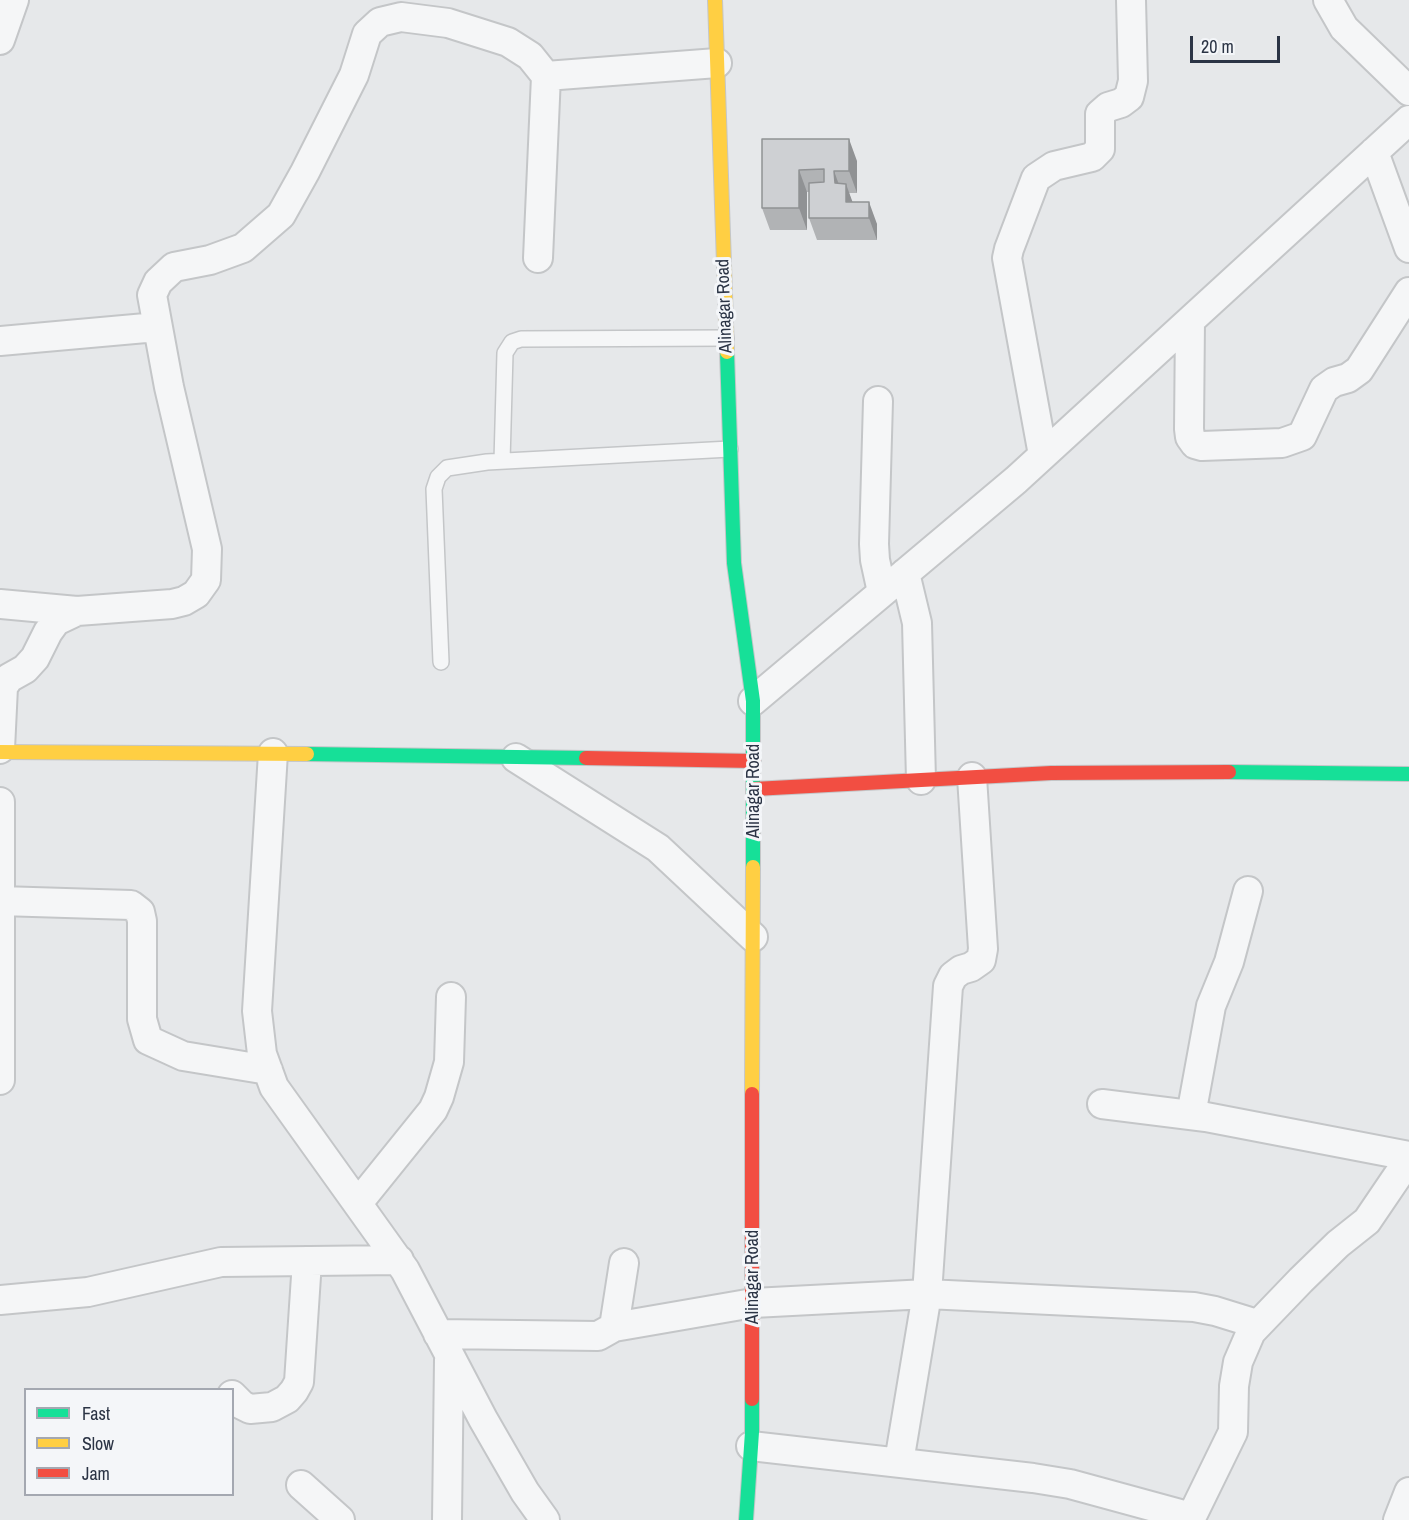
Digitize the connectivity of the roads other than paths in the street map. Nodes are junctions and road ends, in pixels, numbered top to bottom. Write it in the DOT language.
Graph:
graph roads {
  1 [pos="14,0"];
  2 [pos="715,0"];
  3 [pos="1131,0"];
  4 [pos="1328,0"];
  5 [pos="446,11"];
  6 [pos="0,40"];
  7 [pos="717,63"];
  8 [pos="546,76"];
  9 [pos="1409,91"];
  10 [pos="1409,120"];
  11 [pos="1374,152"];
  12 [pos="1409,248"];
  13 [pos="538,258"];
  14 [pos="1409,292"];
  15 [pos="1190,321"];
  16 [pos="158,327"];
  17 [pos="726,338"];
  18 [pos="0,341"];
  19 [pos="878,401"];
  20 [pos="730,449"];
  21 [pos="1043,455"];
  22 [pos="502,461"];
  23 [pos="905,573"];
  24 [pos="882,592"];
  25 [pos="0,604"];
  26 [pos="77,611"];
  27 [pos="441,662"];
  28 [pos="753,701"];
  29 [pos="0,750"];
  30 [pos="273,753"];
  31 [pos="516,758"];
  32 [pos="754,761"];
  33 [pos="1409,774"];
  34 [pos="972,777"];
  35 [pos="921,780"];
  36 [pos="754,789"];
  37 [pos="0,802"];
  38 [pos="1248,891"];
  39 [pos="0,901"];
  40 [pos="753,937"];
  41 [pos="452,997"];
  42 [pos="268,1070"];
  43 [pos="0,1080"];
  44 [pos="1102,1104"];
  45 [pos="1191,1115"];
  46 [pos="1409,1157"];
  47 [pos="358,1203"];
  48 [pos="399,1260"];
  49 [pos="306,1261"];
  50 [pos="624,1263"];
  51 [pos="927,1294"];
  52 [pos="0,1300"];
  53 [pos="753,1303"];
  54 [pos="1257,1324"];
  55 [pos="614,1327"];
  56 [pos="444,1344"];
  57 [pos="234,1397"];
  58 [pos="751,1446"];
  59 [pos="899,1462"];
  60 [pos="301,1485"];
  61 [pos="1409,1492"];
  62 [pos="1190,1518"];
  63 [pos="340,1520"];
  64 [pos="447,1520"];
  65 [pos="545,1520"];
  66 [pos="746,1520"];
  67 [pos="1398,1520"];
  1 -- 6 [label="street"];
  2 -- 7 [label="main road, Alinagar Road"];
  3 -- 21 [label="street"];
  4 -- 9 [label="street"];
  5 -- 8 [label="street"];
  5 -- 16 [label="street"];
  7 -- 8 [label="street"];
  7 -- 17 [label="main road, Alinagar Road"];
  8 -- 13 [label="street"];
  10 -- 11 [label="street"];
  11 -- 12 [label="street"];
  11 -- 15 [label="street"];
  14 -- 15 [label="street"];
  15 -- 21 [label="street"];
  16 -- 18 [label="street"];
  16 -- 26 [label="street"];
  17 -- 20 [label="main road, Alinagar Road"];
  17 -- 22 [label="lane"];
  19 -- 24 [label="street"];
  20 -- 22 [label="lane"];
  20 -- 28 [label="main road, Alinagar Road"];
  21 -- 23 [label="street"];
  22 -- 27 [label="lane"];
  23 -- 24 [label="street"];
  23 -- 35 [label="street"];
  24 -- 28 [label="street"];
  25 -- 26 [label="street"];
  26 -- 29 [label="street"];
  28 -- 32 [label="main road, Alinagar Road"];
  29 -- 30 [label="main road"];
  30 -- 31 [label="main road"];
  30 -- 42 [label="street"];
  31 -- 32 [label="main road"];
  31 -- 40 [label="street"];
  32 -- 36 [label="main road, Alinagar Road"];
  33 -- 34 [label="main road"];
  34 -- 35 [label="main road"];
  34 -- 51 [label="street"];
  35 -- 36 [label="main road"];
  36 -- 40 [label="main road, Alinagar Road"];
  37 -- 39 [label="street"];
  38 -- 45 [label="street"];
  39 -- 42 [label="street"];
  39 -- 43 [label="street"];
  40 -- 53 [label="main road, Alinagar Road"];
  41 -- 47 [label="street"];
  42 -- 47 [label="street"];
  44 -- 45 [label="street"];
  45 -- 46 [label="street"];
  46 -- 54 [label="street"];
  47 -- 48 [label="street"];
  48 -- 49 [label="street"];
  48 -- 56 [label="street"];
  49 -- 52 [label="street"];
  49 -- 57 [label="street"];
  50 -- 55 [label="street"];
  51 -- 53 [label="street"];
  51 -- 54 [label="street"];
  51 -- 59 [label="street"];
  53 -- 55 [label="street"];
  53 -- 58 [label="main road, Alinagar Road"];
  54 -- 62 [label="street"];
  55 -- 56 [label="street"];
  56 -- 64 [label="street"];
  56 -- 65 [label="street"];
  58 -- 59 [label="street"];
  58 -- 66 [label="main road, Alinagar Road"];
  59 -- 62 [label="street"];
  60 -- 63 [label="street"];
  61 -- 67 [label="street"];
}
